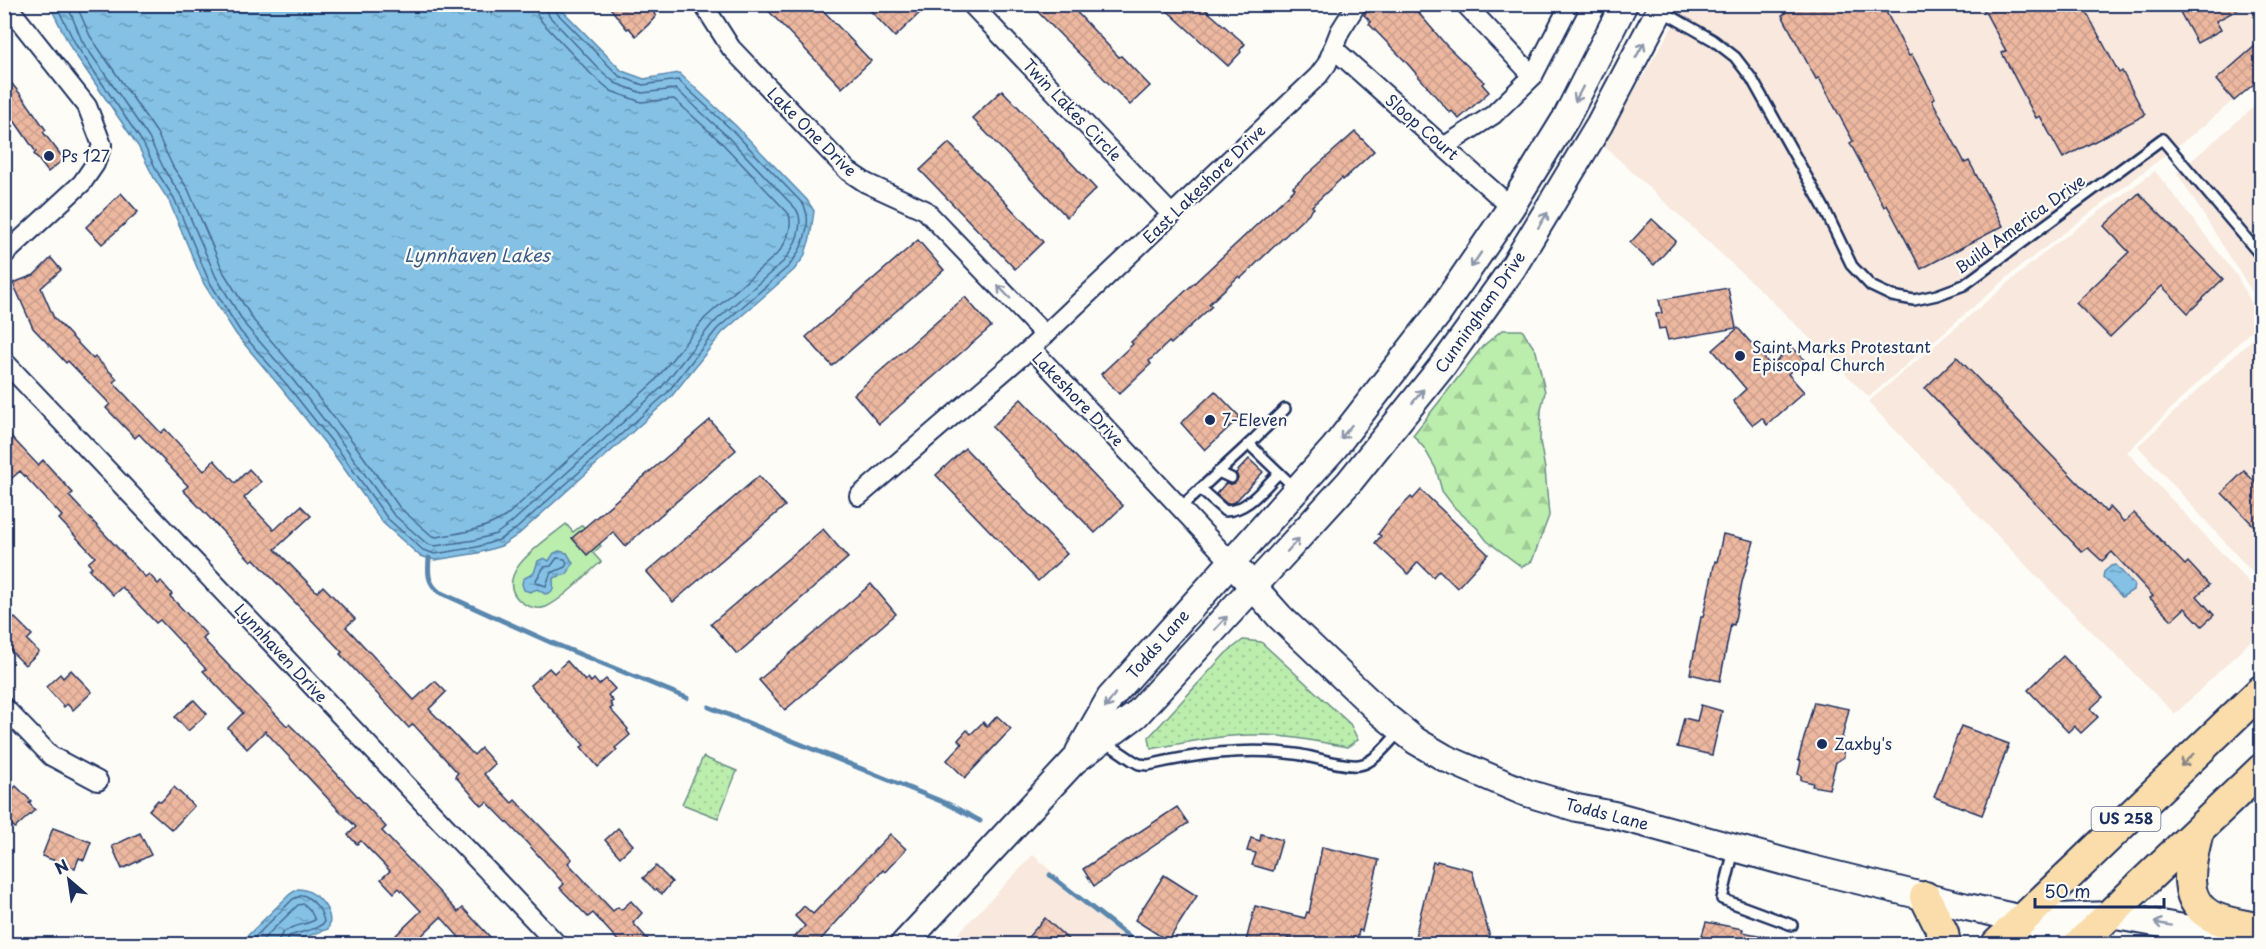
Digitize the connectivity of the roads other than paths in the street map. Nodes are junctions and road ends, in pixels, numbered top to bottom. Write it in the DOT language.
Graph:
graph roads {
  1 [pos="6,4"];
  2 [pos="703,4"];
  3 [pos="971,4"];
  4 [pos="1357,4"];
  5 [pos="1465,4"];
  6 [pos="1570,4"];
  7 [pos="1624,4"];
  8 [pos="1659,6"];
  9 [pos="1333,48"];
  10 [pos="1533,76"];
  11 [pos="1445,146"];
  12 [pos="1511,207"];
  13 [pos="1172,215"];
  14 [pos="4,255"];
  15 [pos="2262,257"];
  16 [pos="1045,335"];
  17 [pos="1031,348"];
  18 [pos="4,361"];
  19 [pos="1285,409"];
  20 [pos="1249,444"];
  21 [pos="1218,472"];
  22 [pos="1279,473"];
  23 [pos="1232,478"];
  24 [pos="1251,486"];
  25 [pos="1200,489"];
  26 [pos="1261,490"];
  27 [pos="1297,490"];
  28 [pos="859,496"];
  29 [pos="1181,507"];
  30 [pos="1231,562"];
  31 [pos="1253,588"];
  32 [pos="2262,690"];
  33 [pos="4,707"];
  34 [pos="1402,730"];
  35 [pos="1102,740"];
  36 [pos="1074,761"];
  37 [pos="2259,776"];
  38 [pos="98,781"];
  39 [pos="2198,831"];
  40 [pos="1734,848"];
  41 [pos="1924,897"];
  42 [pos="2110,915"];
  43 [pos="2023,919"];
  44 [pos="1792,925"];
  45 [pos="2262,929"];
  46 [pos="914,939"];
  47 [pos="2262,942"];
  48 [pos="2082,944"];
  49 [pos="556,945"];
  50 [pos="1945,945"];
  51 [pos="1997,945"];
  1 -- 14 [label="street"];
  16 -- 2 [label="street, Lake One Drive, one-way"];
  3 -- 13 [label="street, Twin Lakes Circle"];
  4 -- 9 [label="street, East Lakeshore Drive"];
  5 -- 10 [label="street"];
  6 -- 10 [label="street"];
  7 -- 12 [label="main road, Cunningham Drive, one-way"];
  8 -- 15 [label="lane, Build America Drive"];
  31 -- 8 [label="main road, Cunningham Drive, one-way"];
  9 -- 11 [label="street, Sloop Court"];
  9 -- 13 [label="street, East Lakeshore Drive"];
  10 -- 11 [label="street"];
  11 -- 12 [label="street, Sloop Court"];
  12 -- 27 [label="main road, Cunningham Drive, one-way"];
  13 -- 16 [label="street, East Lakeshore Drive"];
  16 -- 17 [label="street, East Lakeshore Drive"];
  17 -- 28 [label="street, Lakeshore Drive"];
  17 -- 29 [label="street, Lakeshore Drive"];
  18 -- 49 [label="street, Lynnhaven Drive"];
  19 -- 20 [label="lane"];
  20 -- 21 [label="lane"];
  20 -- 22 [label="lane"];
  21 -- 23 [label="lane"];
  21 -- 25 [label="lane"];
  22 -- 26 [label="lane"];
  22 -- 27 [label="lane"];
  24 -- 26 [label="lane"];
  25 -- 26 [label="lane"];
  25 -- 29 [label="lane"];
  27 -- 30 [label="main road, Cunningham Drive"];
  29 -- 30 [label="street, Lakeshore Drive"];
  30 -- 31 [label="main road, Todds Lane"];
  30 -- 36 [label="main road, Todds Lane, one-way"];
  31 -- 34 [label="main road, Todds Lane"];
  35 -- 31 [label="main road, Todds Lane, one-way"];
  32 -- 43 [label="highway, US 258, one-way"];
  33 -- 38 [label="street"];
  34 -- 35 [label="lane"];
  34 -- 40 [label="main road, Todds Lane"];
  35 -- 36 [label="main road, Todds Lane"];
  36 -- 46 [label="main road, Todds Lane"];
  37 -- 39 [label="highway"];
  39 -- 42 [label="highway"];
  39 -- 45 [label="highway"];
  40 -- 41 [label="main road, Todds Lane"];
  40 -- 44 [label="lane"];
  41 -- 43 [label="main road, Todds Lane"];
  41 -- 50 [label="highway"];
  42 -- 43 [label="main road"];
  47 -- 42 [label="main road, one-way"];
  42 -- 48 [label="highway"];
  43 -- 48 [label="main road"];
  43 -- 51 [label="highway, US 258"];
}
